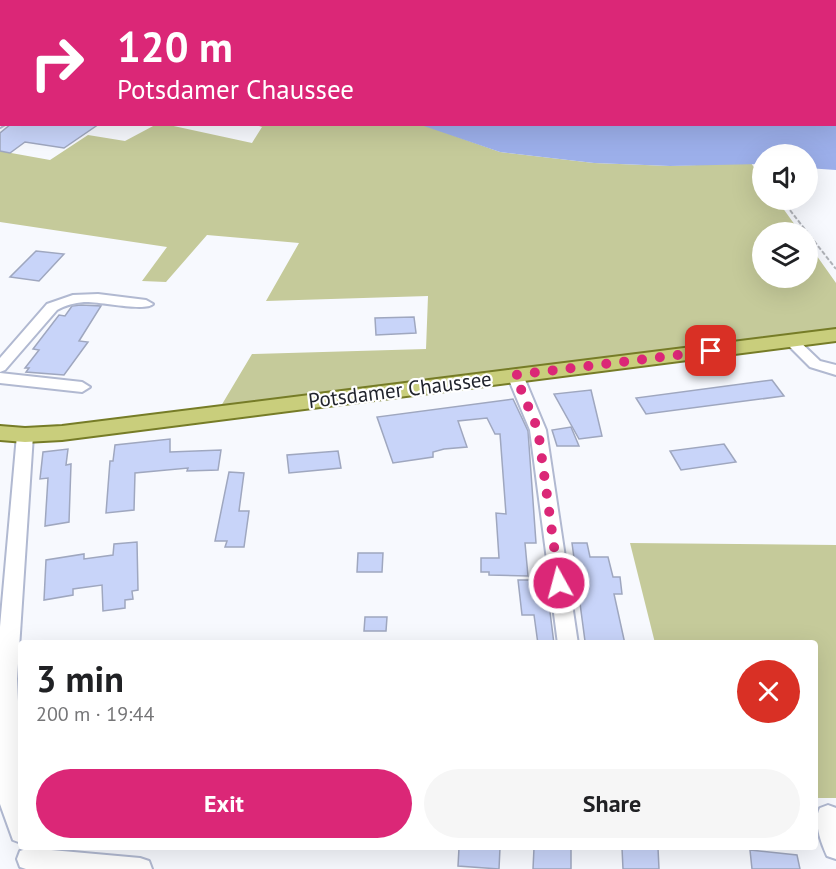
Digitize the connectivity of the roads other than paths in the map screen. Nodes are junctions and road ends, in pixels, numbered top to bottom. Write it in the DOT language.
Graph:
graph roads {
  1 [pos="146,304"];
  2 [pos="836,335"];
  3 [pos="791,341"];
  4 [pos="0,367"];
  5 [pos="836,370"];
  6 [pos="515,375"];
  7 [pos="0,378"];
  8 [pos="82,387"];
  9 [pos="0,433"];
  10 [pos="26,435"];
  11 [pos="567,640"];
  12 [pos="3,679"];
  13 [pos="828,815"];
  14 [pos="18,824"];
  15 [pos="836,848"];
  16 [pos="28,858"];
  17 [pos="140,869"];
  1 -- 4 [label="street"];
  2 -- 3 [label="main road, Potsdamer Chaussee"];
  3 -- 5 [label="street"];
  3 -- 6 [label="main road, Potsdamer Chaussee"];
  6 -- 10 [label="main road, Potsdamer Chaussee"];
  6 -- 11 [label="street"];
  7 -- 8 [label="street"];
  9 -- 10 [label="main road, Potsdamer Chaussee"];
  10 -- 12 [label="street"];
  12 -- 14 [label="street"];
  13 -- 15 [label="street"];
  16 -- 17 [label="street"];
}
